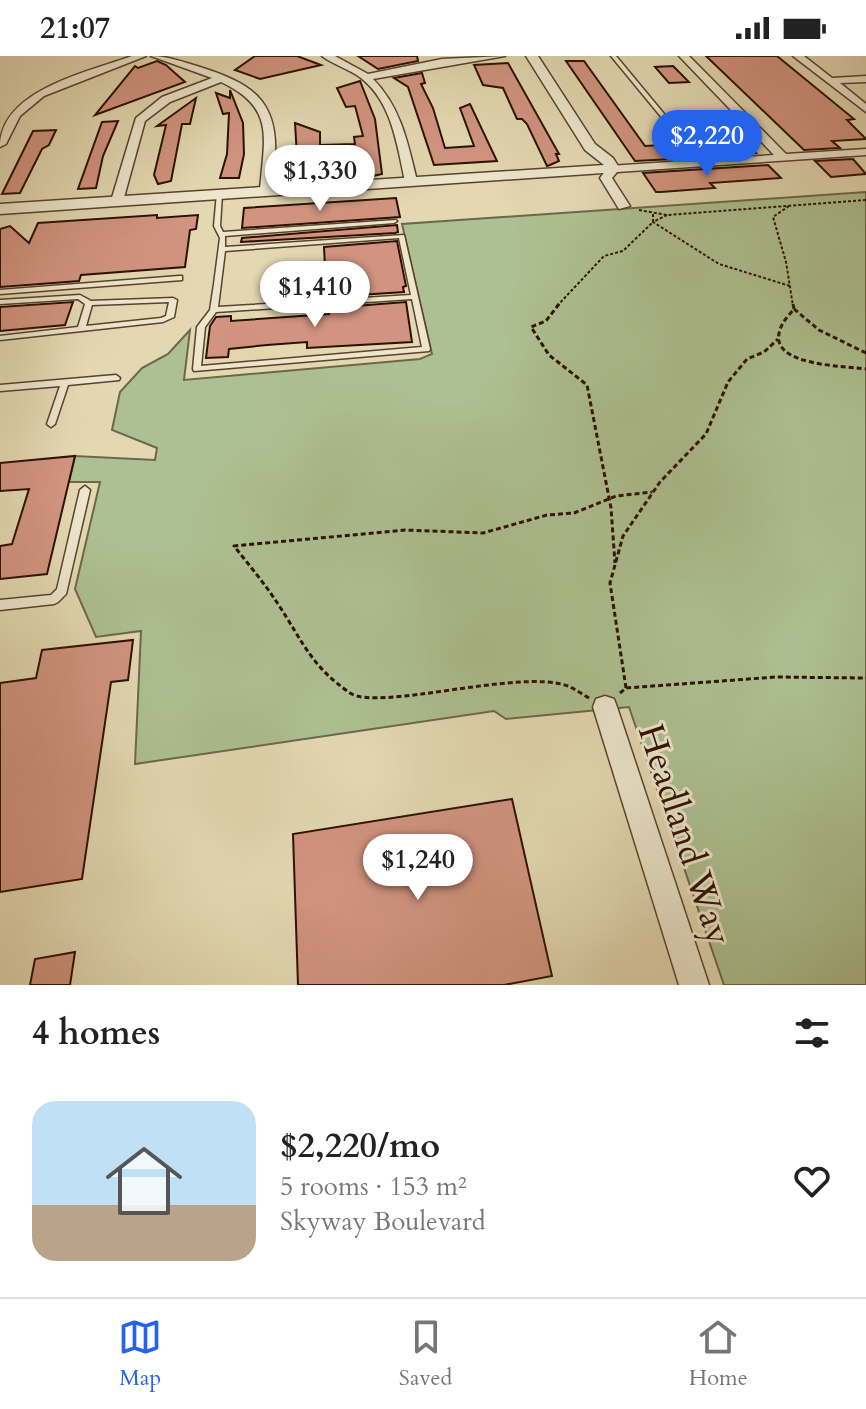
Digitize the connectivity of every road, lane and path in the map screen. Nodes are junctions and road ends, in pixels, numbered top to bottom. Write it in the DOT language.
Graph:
graph roads {
  1 [pos="141,56"];
  2 [pos="156,56"];
  3 [pos="327,56"];
  4 [pos="500,56"];
  5 [pos="532,56"];
  6 [pos="613,56"];
  7 [pos="684,56"];
  8 [pos="798,56"];
  9 [pos="369,77"];
  10 [pos="219,79"];
  11 [pos="866,79"];
  12 [pos="830,81"];
  13 [pos="866,109"];
  14 [pos="0,144"];
  15 [pos="590,147"];
  16 [pos="866,152"];
  17 [pos="784,158"];
  18 [pos="702,163"];
  19 [pos="613,169"];
  20 [pos="595,170"];
  21 [pos="411,181"];
  22 [pos="266,190"];
  23 [pos="219,194"];
  24 [pos="866,200"];
  25 [pos="117,201"];
  26 [pos="624,206"];
  27 [pos="789,206"];
  28 [pos="0,209"];
  29 [pos="653,213"];
  30 [pos="667,215"];
  31 [pos="394,221"];
  32 [pos="653,222"];
  33 [pos="221,234"];
  34 [pos="222,249"];
  35 [pos="179,278"];
  36 [pos="790,286"];
  37 [pos="0,292"];
  38 [pos="415,297"];
  39 [pos="0,302"];
  40 [pos="89,303"];
  41 [pos="794,309"];
  42 [pos="214,310"];
  43 [pos="82,327"];
  44 [pos="0,338"];
  45 [pos="778,339"];
  46 [pos="866,353"];
  47 [pos="866,369"];
  48 [pos="116,378"];
  49 [pos="65,382"];
  50 [pos="0,388"];
  51 [pos="51,424"];
  52 [pos="85,490"];
  53 [pos="652,492"];
  54 [pos="609,499"];
  55 [pos="615,563"];
  56 [pos="0,605"];
  57 [pos="866,678"];
  58 [pos="626,688"];
  59 [pos="605,707"];
  60 [pos="694,985"];
  1 -- 14 [label="street"];
  2 -- 10 [label="street"];
  3 -- 9 [label="street"];
  4 -- 9 [label="street"];
  5 -- 15 [label="street"];
  6 -- 18 [label="lane"];
  7 -- 17 [label="street"];
  8 -- 12 [label="street"];
  9 -- 21 [label="street"];
  10 -- 22 [label="street"];
  10 -- 25 [label="street"];
  11 -- 12 [label="street"];
  12 -- 13 [label="street"];
  15 -- 19 [label="street"];
  15 -- 20 [label="street"];
  16 -- 17 [label="street"];
  17 -- 18 [label="street"];
  18 -- 19 [label="street"];
  19 -- 20 [label="street"];
  19 -- 26 [label="street"];
  20 -- 21 [label="street"];
  21 -- 22 [label="street"];
  22 -- 23 [label="street"];
  23 -- 25 [label="street"];
  23 -- 33 [label="lane"];
  24 -- 27 [label="path"];
  25 -- 28 [label="street"];
  26 -- 29 [label="path"];
  27 -- 30 [label="path"];
  27 -- 36 [label="path"];
  29 -- 30 [label="path"];
  29 -- 32 [label="path"];
  30 -- 32 [label="path"];
  31 -- 33 [label="lane"];
  32 -- 36 [label="path"];
  32 -- 54 [label="path"];
  33 -- 34 [label="lane"];
  34 -- 38 [label="lane"];
  34 -- 42 [label="lane"];
  35 -- 37 [label="lane"];
  36 -- 41 [label="path"];
  38 -- 42 [label="lane"];
  38 -- 42 [label="lane"];
  39 -- 40 [label="lane"];
  40 -- 43 [label="lane"];
  40 -- 43 [label="lane"];
  41 -- 45 [label="path"];
  41 -- 46 [label="path"];
  43 -- 44 [label="lane"];
  45 -- 47 [label="path"];
  45 -- 53 [label="path"];
  48 -- 49 [label="lane"];
  49 -- 50 [label="lane"];
  49 -- 51 [label="lane"];
  52 -- 56 [label="lane"];
  53 -- 54 [label="path"];
  53 -- 55 [label="path"];
  54 -- 55 [label="path"];
  54 -- 59 [label="path"];
  55 -- 58 [label="path"];
  57 -- 58 [label="path"];
  58 -- 59 [label="path"];
  59 -- 60 [label="street, Headland Way"];
}
